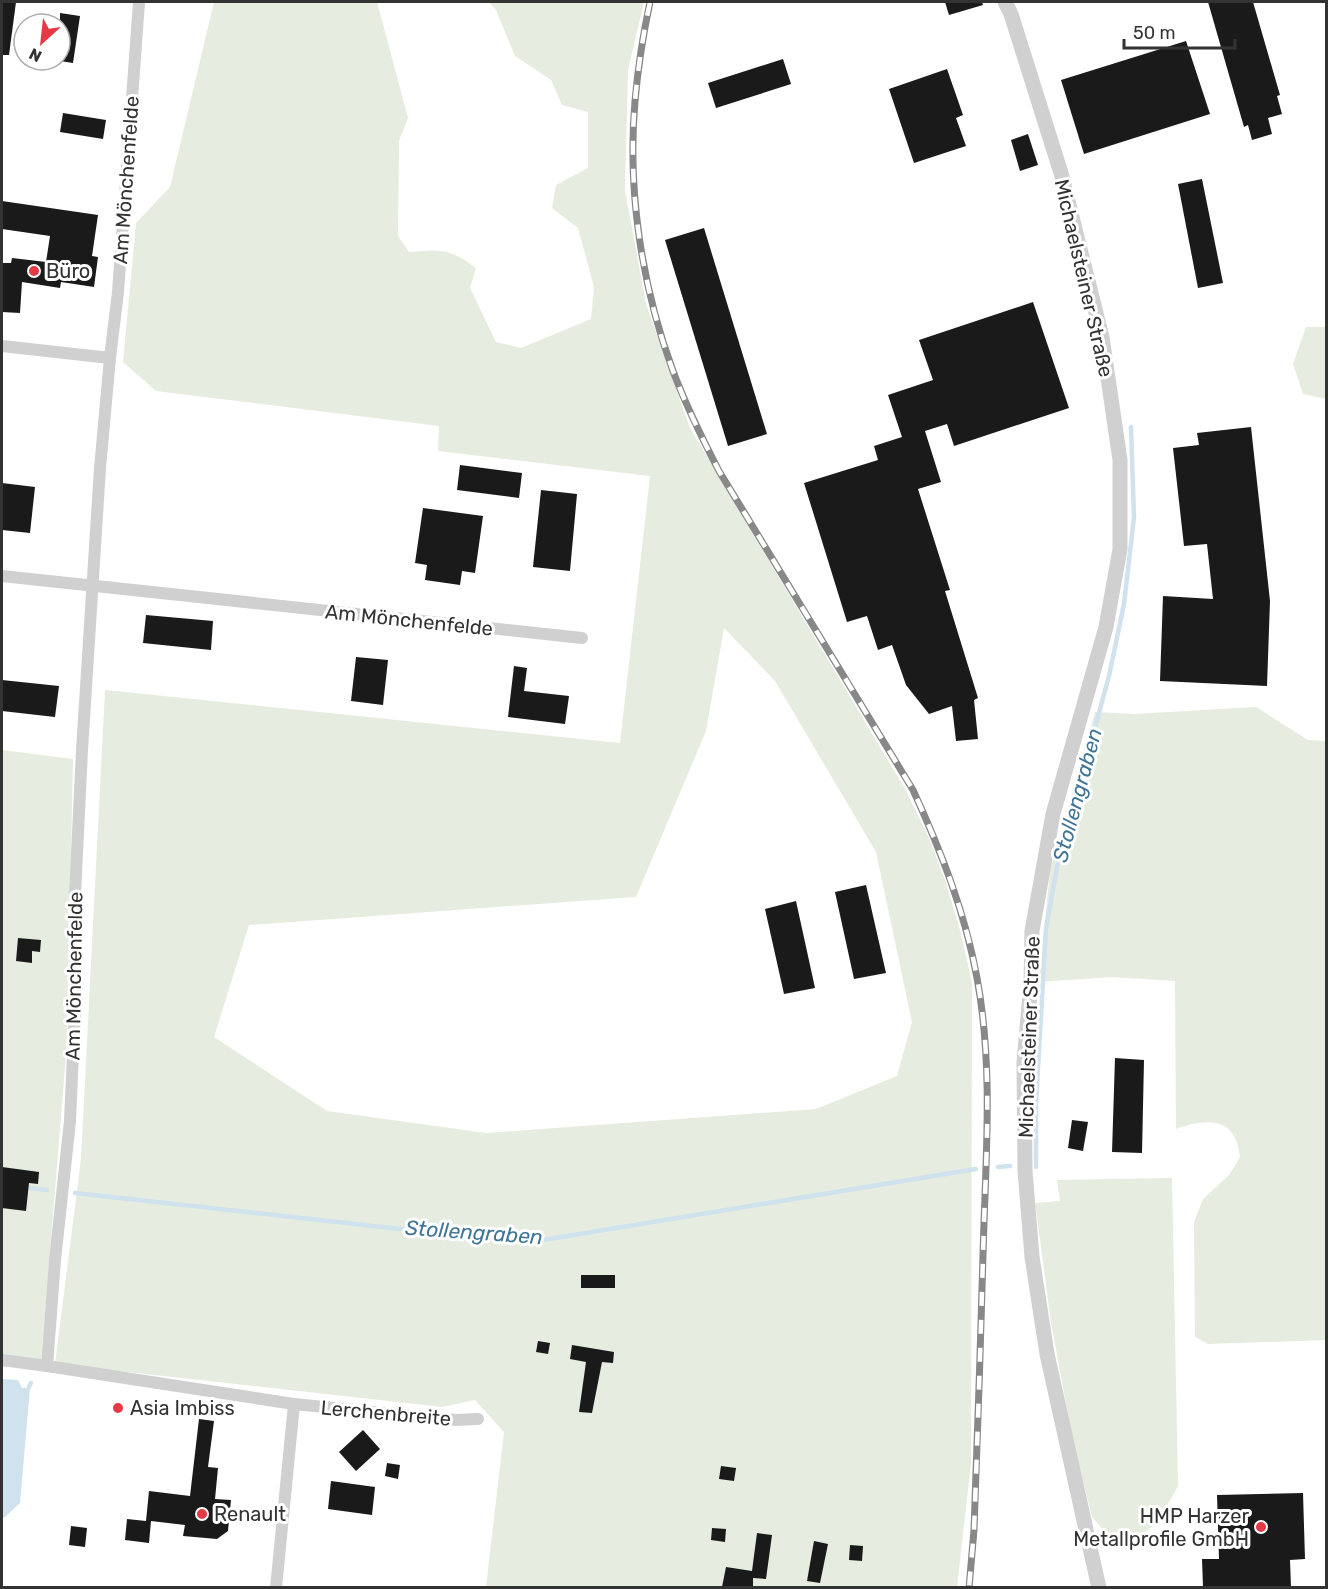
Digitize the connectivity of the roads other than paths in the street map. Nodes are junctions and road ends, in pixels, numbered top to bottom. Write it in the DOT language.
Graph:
graph roads {
  1 [pos="139,2"];
  2 [pos="1005,2"];
  3 [pos="2,346"];
  4 [pos="110,358"];
  5 [pos="2,576"];
  6 [pos="92,585"];
  7 [pos="582,638"];
  8 [pos="2,1360"];
  9 [pos="47,1366"];
  10 [pos="294,1404"];
  11 [pos="478,1419"];
  12 [pos="276,1587"];
  13 [pos="1098,1587"];
  1 -- 4 [label="street, Am Mönchenfelde"];
  2 -- 13 [label="street, Michaelsteiner Straße"];
  3 -- 4 [label="street"];
  4 -- 6 [label="street, Am Mönchenfelde"];
  5 -- 6 [label="street, Am Mönchenfelde"];
  6 -- 7 [label="street, Am Mönchenfelde"];
  6 -- 9 [label="street, Am Mönchenfelde"];
  8 -- 9 [label="street, Lerchenbreite"];
  9 -- 10 [label="street, Lerchenbreite"];
  10 -- 11 [label="street, Lerchenbreite"];
  10 -- 12 [label="street, Lerchenbreite"];
}
